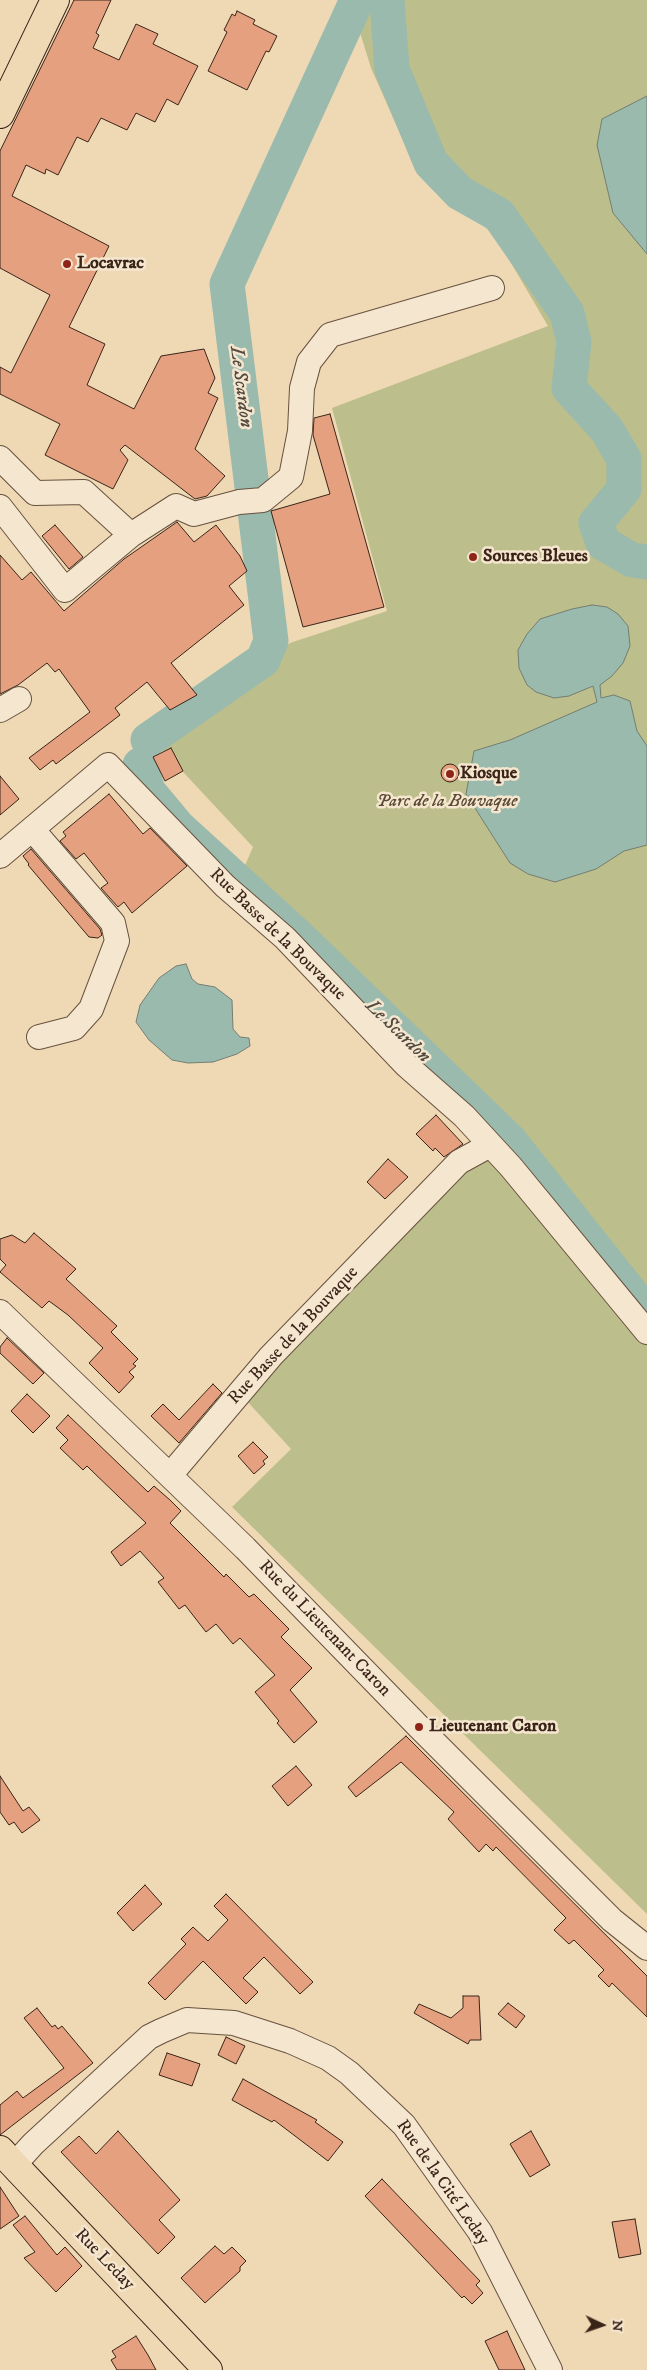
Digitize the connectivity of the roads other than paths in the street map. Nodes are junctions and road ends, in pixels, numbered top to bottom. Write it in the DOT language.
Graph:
graph roads {
  1 [pos="34,0"];
  2 [pos="55,0"];
  3 [pos="0,72"];
  4 [pos="0,114"];
  5 [pos="492,288"];
  6 [pos="0,458"];
  7 [pos="0,507"];
  8 [pos="131,535"];
  9 [pos="32,829"];
  10 [pos="0,856"];
  11 [pos="39,1037"];
  12 [pos="490,1145"];
  13 [pos="0,1312"];
  14 [pos="647,1332"];
  15 [pos="171,1474"];
  16 [pos="647,1948"];
  17 [pos="7,2157"];
  18 [pos="208,2370"];
  19 [pos="550,2370"];
  1 -- 3 [label="main road"];
  2 -- 4 [label="main road"];
  5 -- 8 [label="street"];
  6 -- 8 [label="street"];
  7 -- 8 [label="street"];
  9 -- 10 [label="street"];
  9 -- 11 [label="street"];
  9 -- 12 [label="street, Rue Basse de la Bouvaque"];
  12 -- 14 [label="street, Rue Basse de la Bouvaque"];
  12 -- 15 [label="street, Rue Basse de la Bouvaque"];
  13 -- 15 [label="street, Rue du Lieutenant Caron"];
  15 -- 16 [label="street, Rue du Lieutenant Caron"];
  17 -- 18 [label="main road, Rue Leday"];
  17 -- 19 [label="street, Rue de la Cité Leday"];
}
